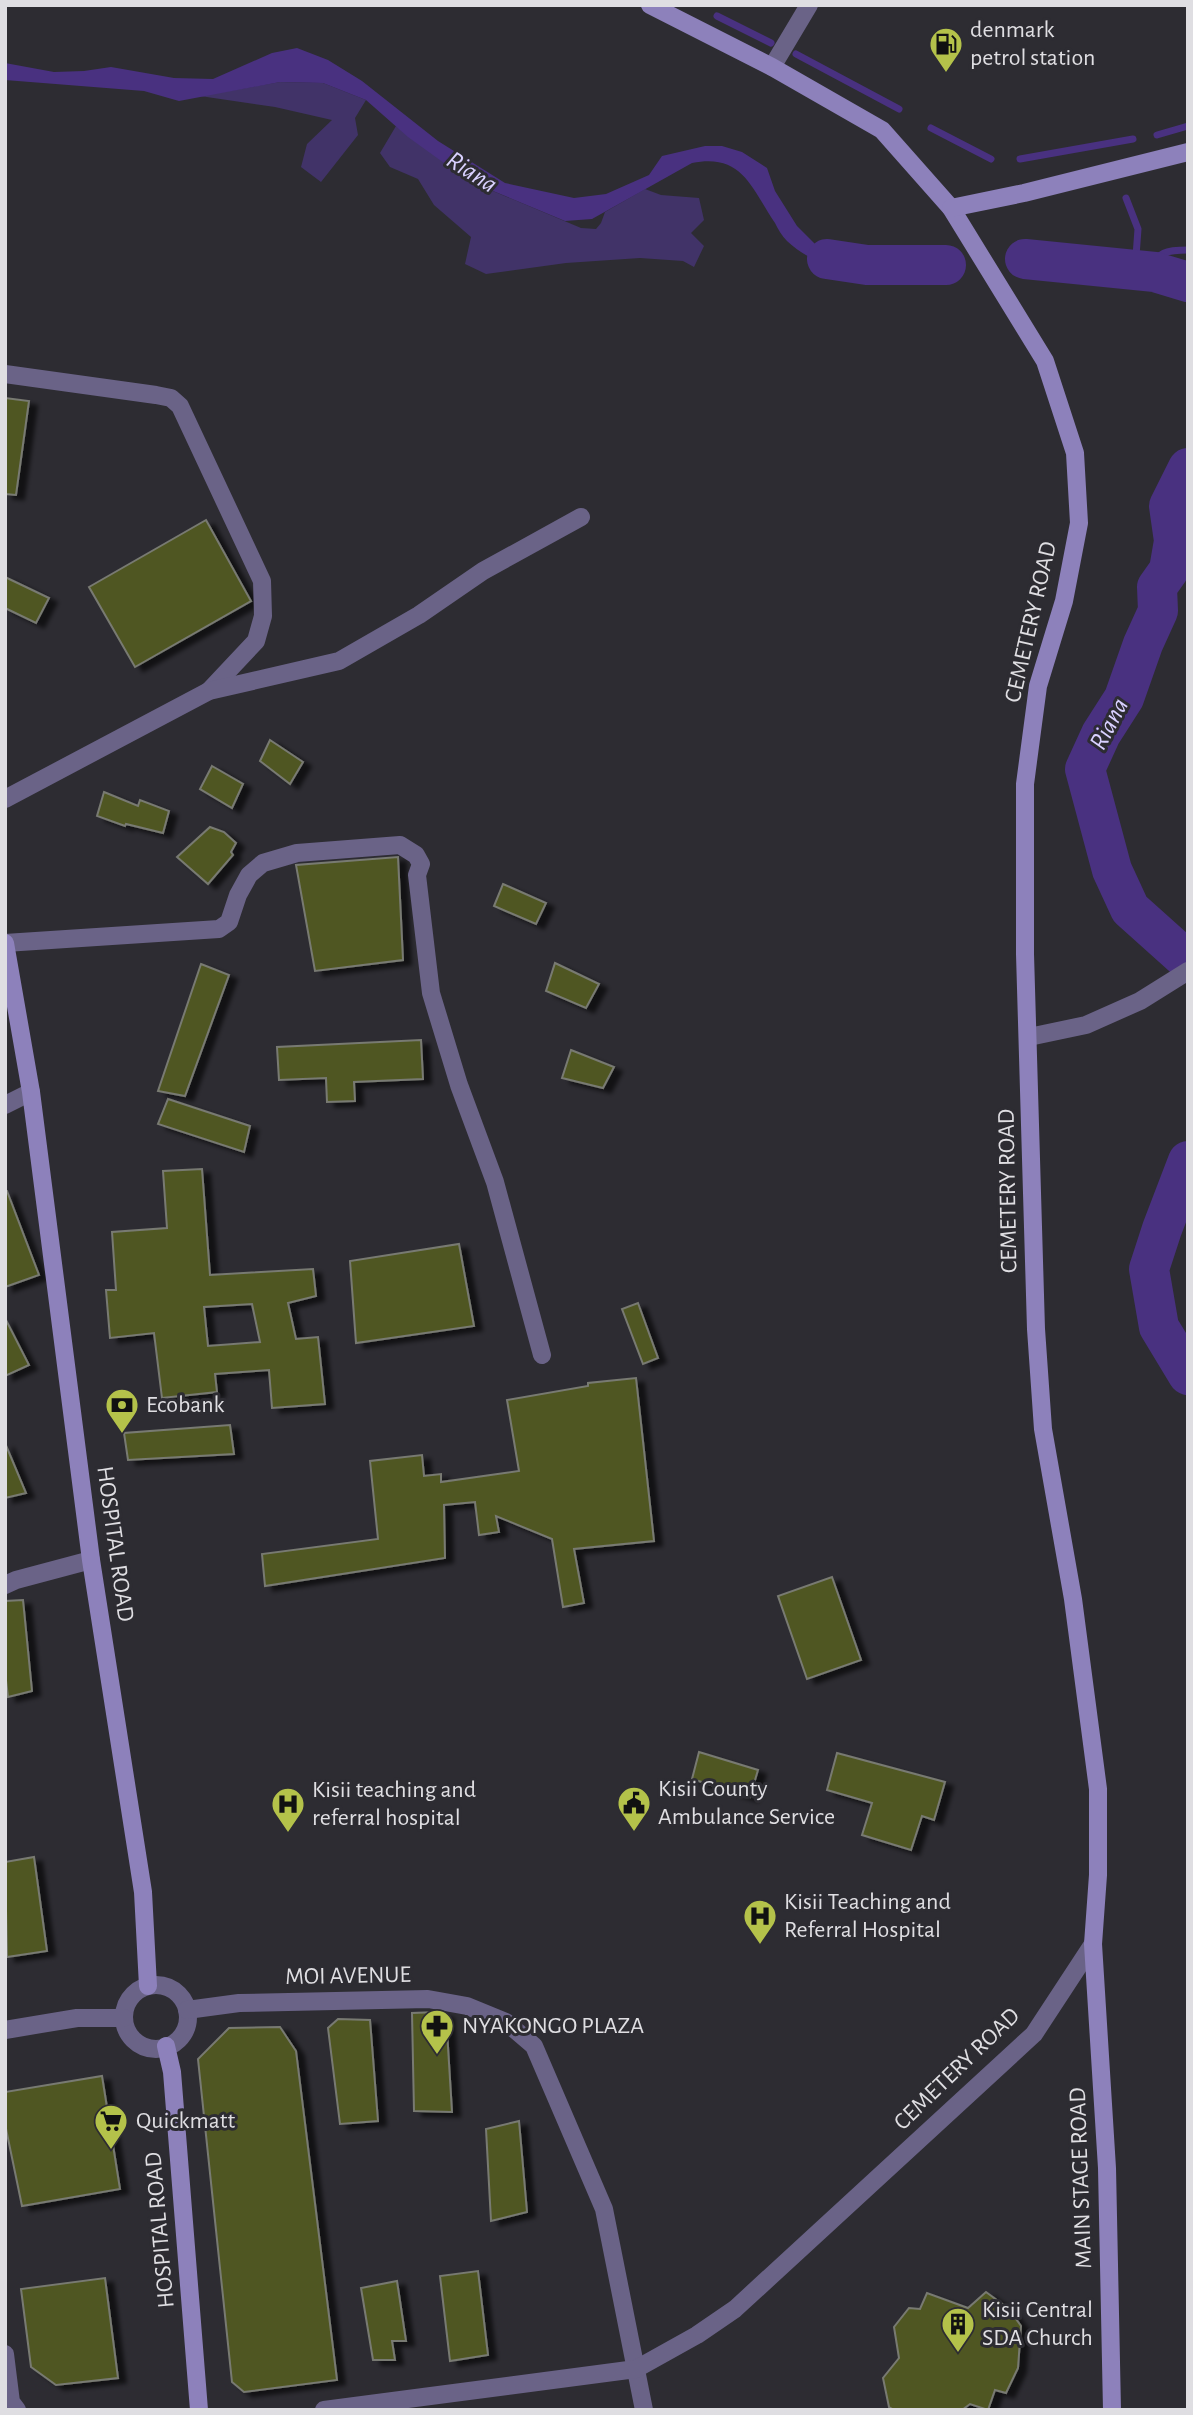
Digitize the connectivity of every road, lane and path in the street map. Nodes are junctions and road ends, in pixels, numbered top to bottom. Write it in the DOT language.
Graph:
graph roads {
  1 [pos="650,5"];
  2 [pos="809,5"];
  3 [pos="772,67"];
  4 [pos="1188,152"];
  5 [pos="951,208"];
  6 [pos="5,374"];
  7 [pos="581,517"];
  8 [pos="209,691"];
  9 [pos="5,799"];
  10 [pos="5,943"];
  11 [pos="1188,971"];
  12 [pos="1029,1037"];
  13 [pos="31,1092"];
  14 [pos="5,1105"];
  15 [pos="542,1355"];
  16 [pos="91,1560"];
  17 [pos="5,1585"];
  18 [pos="1093,1944"];
  19 [pos="148,1986"];
  20 [pos="187,2010"];
  21 [pos="124,2018"];
  22 [pos="5,2030"];
  23 [pos="166,2046"];
  24 [pos="5,2354"];
  25 [pos="636,2369"];
  26 [pos="17,2410"];
  27 [pos="199,2410"];
  28 [pos="324,2410"];
  29 [pos="644,2410"];
  30 [pos="1112,2410"];
  1 -- 3 [label="street, CEMETERY ROAD"];
  2 -- 3 [label="street"];
  3 -- 5 [label="street, CEMETERY ROAD"];
  4 -- 5 [label="street"];
  5 -- 12 [label="street, CEMETERY ROAD"];
  6 -- 8 [label="street"];
  7 -- 8 [label="street"];
  8 -- 9 [label="street"];
  10 -- 13 [label="street, HOSPITAL ROAD"];
  10 -- 15 [label="street"];
  11 -- 12 [label="street"];
  12 -- 18 [label="street, CEMETERY ROAD"];
  13 -- 14 [label="street"];
  13 -- 16 [label="street, HOSPITAL ROAD"];
  16 -- 17 [label="street"];
  16 -- 19 [label="street, HOSPITAL ROAD"];
  18 -- 25 [label="street, CEMETERY ROAD"];
  18 -- 30 [label="street, MAIN STAGE ROAD"];
  19 -- 20 [label="street"];
  19 -- 21 [label="street"];
  20 -- 23 [label="street"];
  20 -- 25 [label="street, MOI AVENUE"];
  21 -- 22 [label="street"];
  21 -- 23 [label="street"];
  23 -- 27 [label="street, HOSPITAL ROAD"];
  24 -- 26 [label="street"];
  25 -- 28 [label="street"];
  25 -- 29 [label="street, MOI AVENUE"];
}
